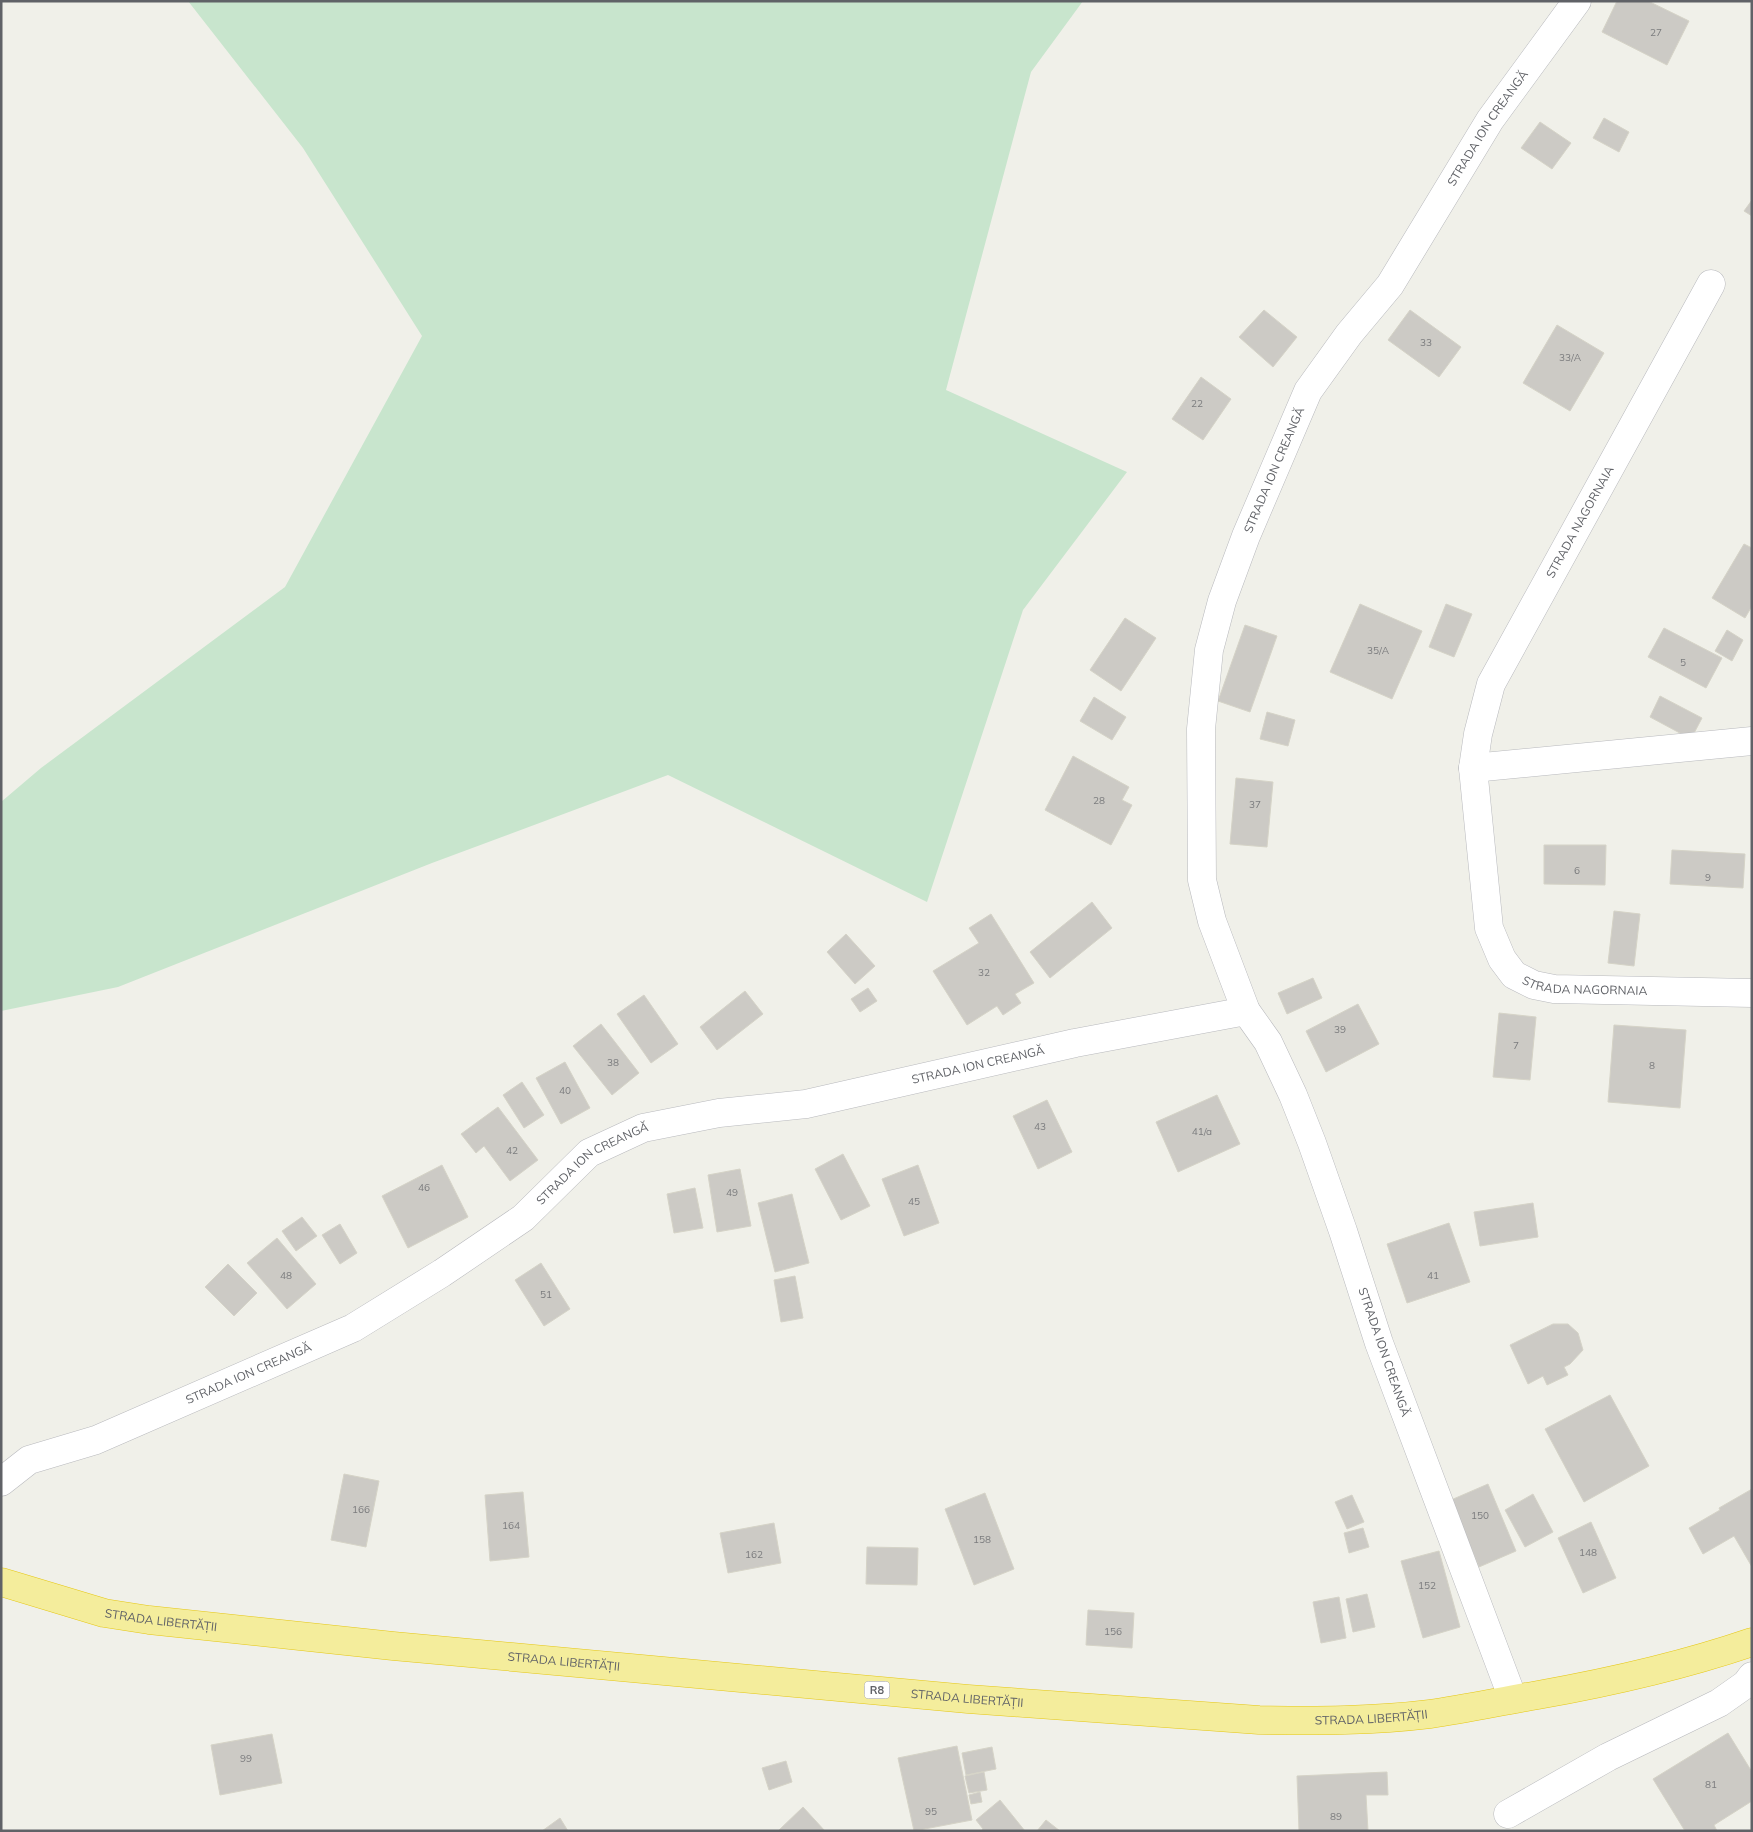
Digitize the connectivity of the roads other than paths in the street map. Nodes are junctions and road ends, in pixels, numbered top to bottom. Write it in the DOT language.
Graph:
graph roads {
  1 [pos="1577,1"];
  2 [pos="1711,284"];
  3 [pos="1752,741"];
  4 [pos="1473,768"];
  5 [pos="1752,993"];
  6 [pos="1246,1011"];
  7 [pos="1,1482"];
  8 [pos="1,1582"];
  9 [pos="1752,1642"];
  10 [pos="1752,1676"];
  11 [pos="1514,1699"];
  12 [pos="1508,1814"];
  1 -- 6 [label="street, STRADA ION CREANGĂ"];
  2 -- 4 [label="street, STRADA NAGORNAIA"];
  3 -- 4 [label="street"];
  4 -- 5 [label="street, STRADA NAGORNAIA"];
  6 -- 7 [label="street, STRADA ION CREANGĂ"];
  6 -- 11 [label="street, STRADA ION CREANGĂ"];
  8 -- 11 [label="highway, STRADA LIBERTĂȚII / R8"];
  9 -- 11 [label="highway, STRADA LIBERTĂȚII / R8"];
  10 -- 12 [label="street"];
}
